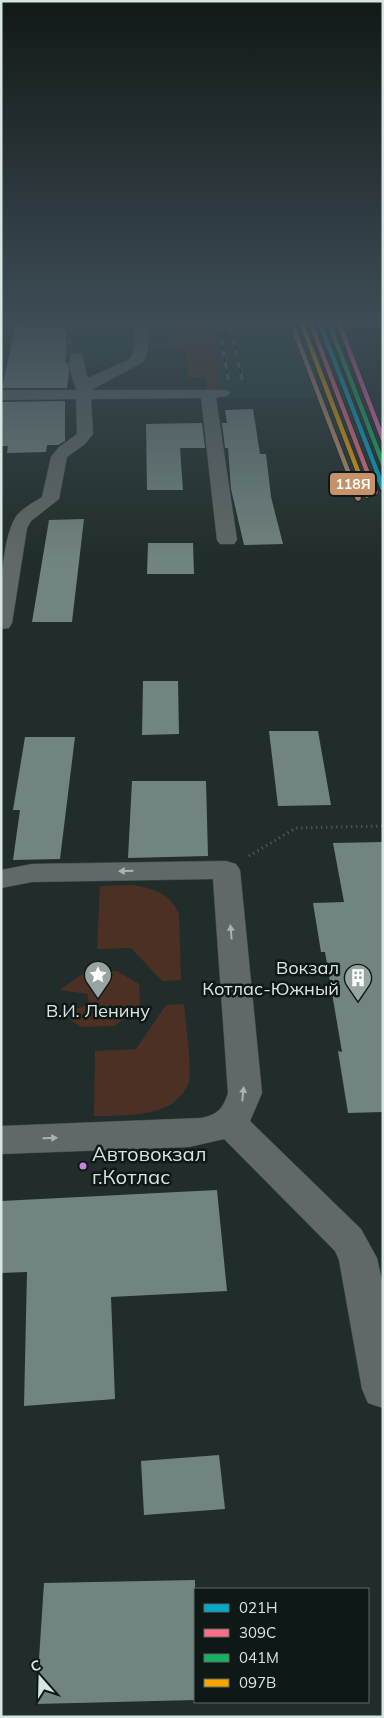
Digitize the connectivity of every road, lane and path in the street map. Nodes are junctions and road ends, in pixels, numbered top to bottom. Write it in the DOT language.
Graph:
graph roads {
  1 [pos="84,401"];
  2 [pos="216,401"];
  3 [pos="227,540"];
  4 [pos="1,623"];
  5 [pos="383,826"];
  6 [pos="226,870"];
  7 [pos="1,879"];
  8 [pos="230,1123"];
  9 [pos="1,1140"];
  10 [pos="383,1389"];
  1 -- 4 [label="street"];
  2 -- 3 [label="street"];
  5 -- 6 [label="path"];
  6 -- 7 [label="street, one-way"];
  8 -- 6 [label="street, one-way"];
  9 -- 8 [label="street, one-way"];
  8 -- 10 [label="street"];
}
